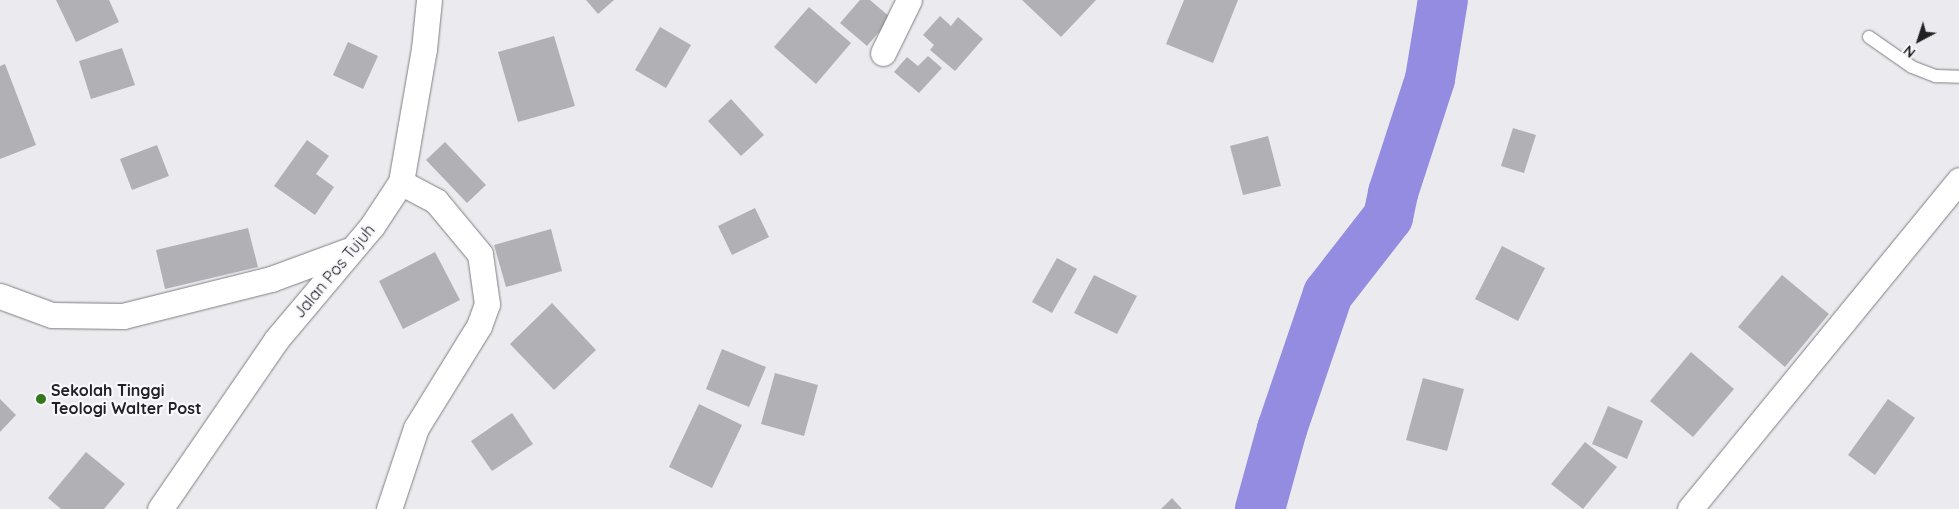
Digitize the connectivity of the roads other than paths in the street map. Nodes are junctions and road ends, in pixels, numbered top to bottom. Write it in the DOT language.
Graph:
graph roads {
  1 [pos="429,0"];
  2 [pos="909,0"];
  3 [pos="1869,37"];
  4 [pos="883,54"];
  5 [pos="1959,77"];
  6 [pos="401,182"];
  7 [pos="1956,192"];
  8 [pos="350,250"];
  9 [pos="0,296"];
  10 [pos="160,509"];
  11 [pos="389,509"];
  12 [pos="1690,509"];
  1 -- 6 [label="street, Jalan Pos Tujuh"];
  2 -- 4 [label="street"];
  3 -- 5 [label="lane"];
  6 -- 8 [label="street, Jalan Pos Tujuh"];
  6 -- 11 [label="street"];
  7 -- 12 [label="street"];
  8 -- 9 [label="street"];
  8 -- 10 [label="street, Jalan Pos Tujuh"];
}
